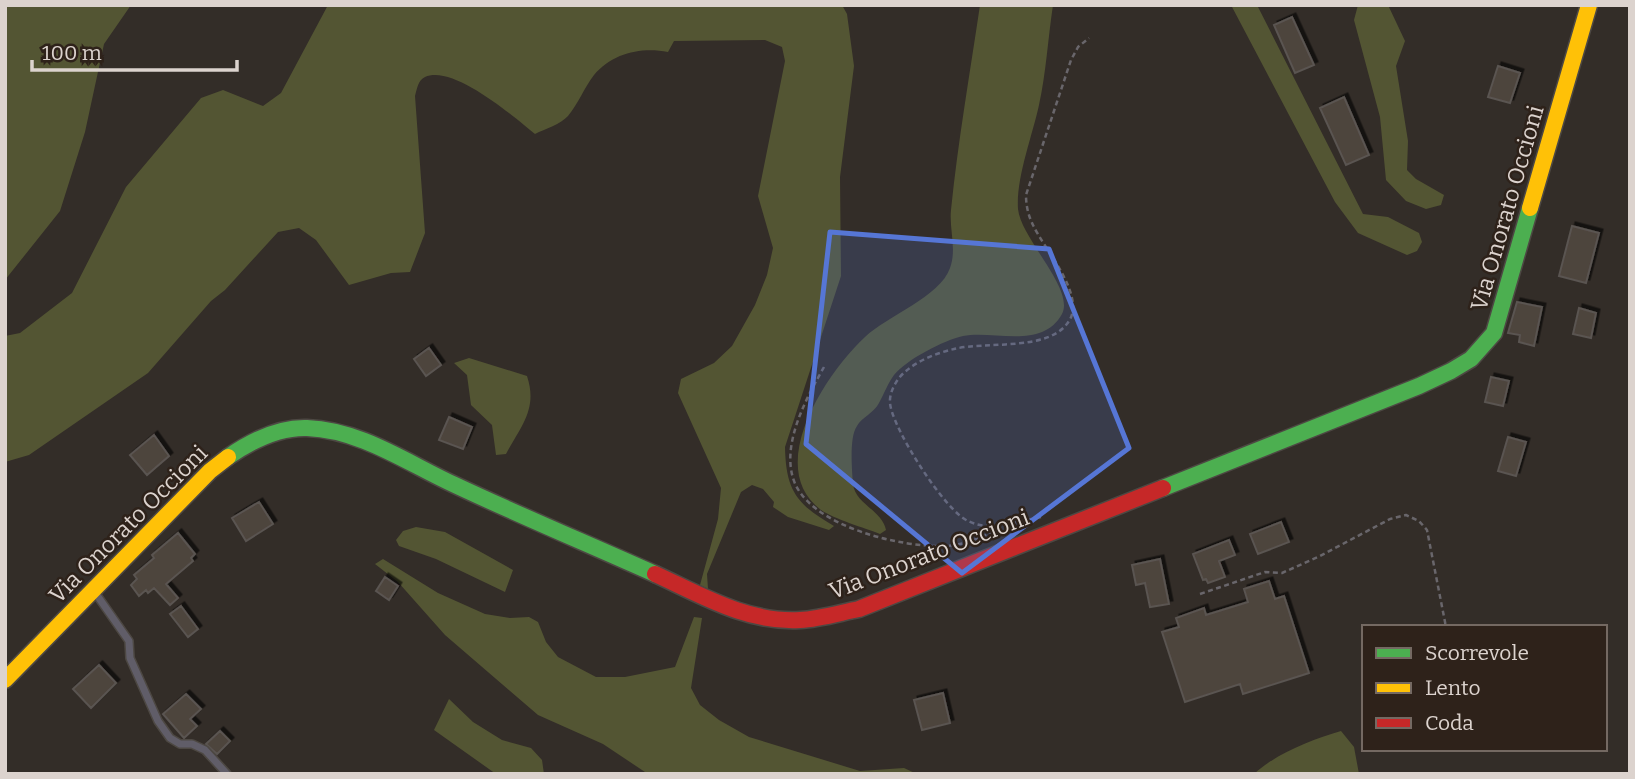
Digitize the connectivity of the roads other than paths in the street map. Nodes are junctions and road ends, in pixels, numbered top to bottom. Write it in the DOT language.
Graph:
graph roads {
  1 [pos="1589,5"];
  2 [pos="93,590"];
  3 [pos="5,680"];
  4 [pos="227,774"];
  1 -- 2 [label="street, Via Onorato Occioni"];
  2 -- 3 [label="street, Via Onorato Occioni"];
  2 -- 4 [label="lane"];
}
